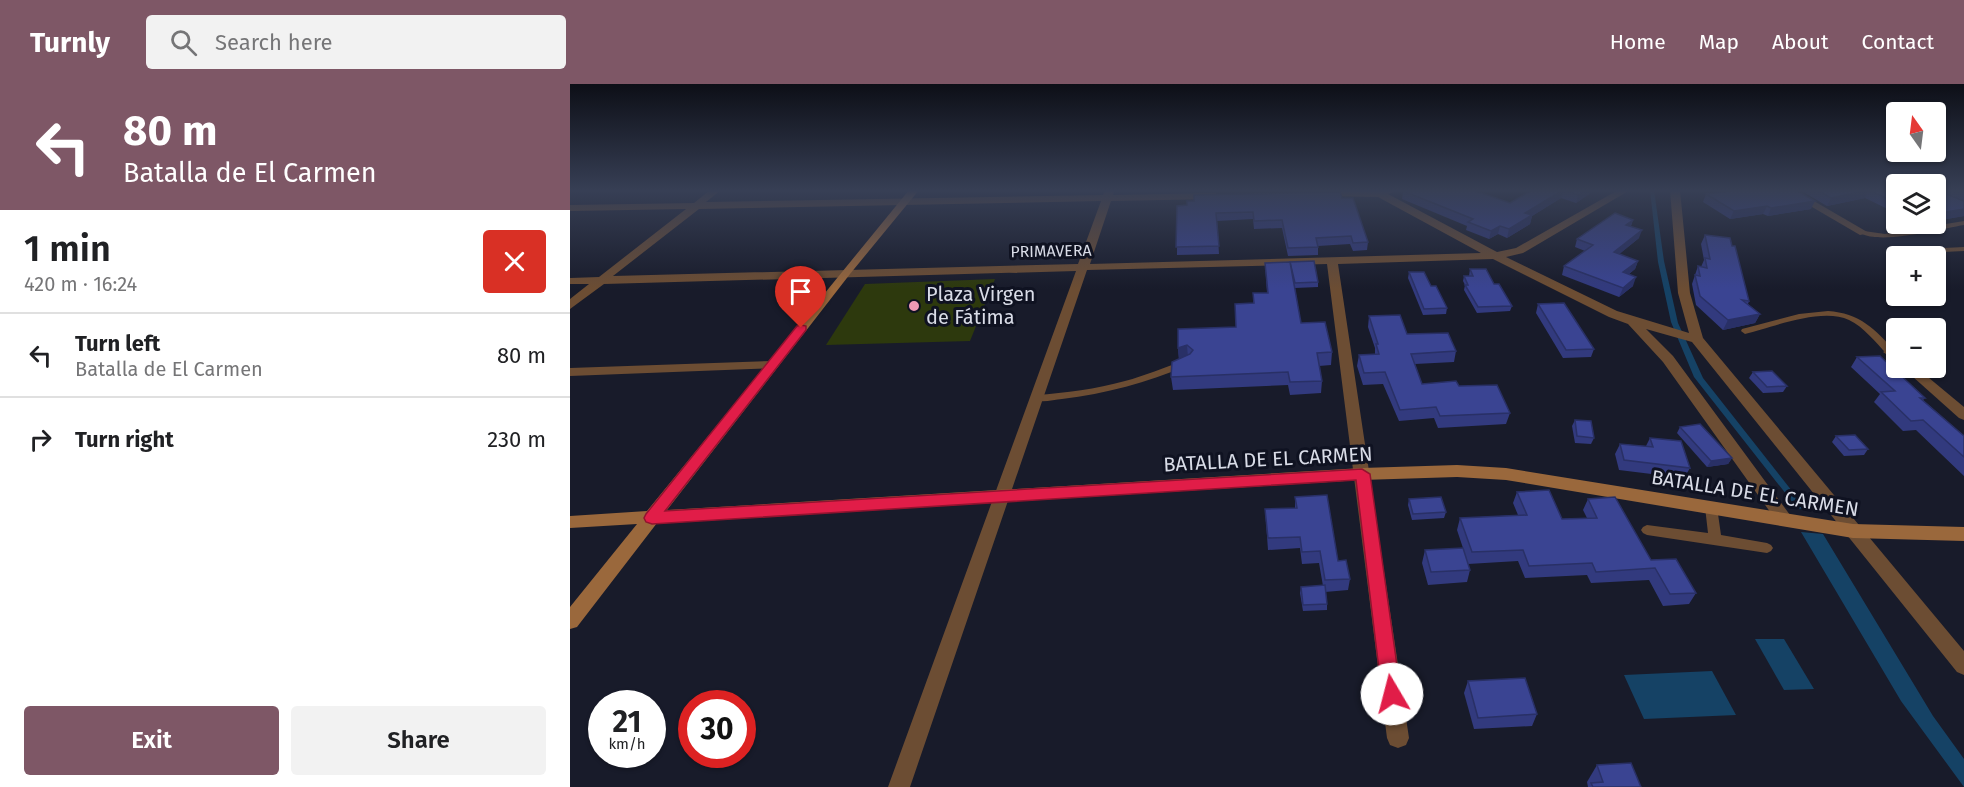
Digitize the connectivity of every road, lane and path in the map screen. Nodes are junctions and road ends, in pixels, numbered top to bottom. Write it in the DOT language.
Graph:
graph roads {
  1 [pos="675,223"];
  2 [pos="887,223"];
  3 [pos="1099,223"];
  4 [pos="1434,223"];
  5 [pos="1568,223"];
  6 [pos="1678,223"];
  7 [pos="1846,223"];
  8 [pos="1964,223"];
  9 [pos="1864,233"];
  10 [pos="1964,249"];
  11 [pos="1946,250"];
  12 [pos="1496,256"];
  13 [pos="1332,261"];
  14 [pos="1083,266"];
  15 [pos="846,272"];
  16 [pos="570,281"];
  17 [pos="600,281"];
  18 [pos="570,305"];
  19 [pos="1632,321"];
  20 [pos="1744,331"];
  21 [pos="1691,337"];
  22 [pos="1886,348"];
  23 [pos="1187,363"];
  24 [pos="772,365"];
  25 [pos="570,372"];
  26 [pos="1921,378"];
  27 [pos="1036,398"];
  28 [pos="1964,415"];
  29 [pos="1362,474"];
  30 [pos="1002,495"];
  31 [pos="1711,507"];
  32 [pos="652,518"];
  33 [pos="1784,519"];
  34 [pos="570,522"];
  35 [pos="1647,530"];
  36 [pos="1853,531"];
  37 [pos="1964,534"];
  38 [pos="1715,539"];
  39 [pos="1767,548"];
  40 [pos="570,621"];
  41 [pos="1964,666"];
  42 [pos="1398,738"];
  43 [pos="899,787"];
  1 -- 17 [label="street"];
  2 -- 15 [label="street"];
  3 -- 14 [label="street"];
  4 -- 12 [label="street"];
  5 -- 12 [label="street, PRIMAVERA"];
  6 -- 21 [label="street"];
  7 -- 9 [label="street"];
  8 -- 9 [label="lane"];
  10 -- 11 [label="lane"];
  12 -- 13 [label="street, PRIMAVERA"];
  12 -- 19 [label="street"];
  13 -- 14 [label="street, PRIMAVERA"];
  13 -- 29 [label="street"];
  14 -- 15 [label="street, PRIMAVERA"];
  14 -- 27 [label="street"];
  15 -- 17 [label="street, PRIMAVERA"];
  15 -- 24 [label="street"];
  16 -- 17 [label="street, PRIMAVERA"];
  17 -- 18 [label="street"];
  19 -- 21 [label="street"];
  19 -- 33 [label="street"];
  20 -- 22 [label="lane"];
  21 -- 36 [label="street"];
  23 -- 27 [label="lane"];
  24 -- 25 [label="street"];
  24 -- 32 [label="street"];
  26 -- 28 [label="street"];
  27 -- 30 [label="street"];
  29 -- 30 [label="street, BATALLA DE EL CARMEN"];
  29 -- 31 [label="street, BATALLA DE EL CARMEN"];
  29 -- 42 [label="street"];
  30 -- 32 [label="street, BATALLA DE EL CARMEN"];
  30 -- 43 [label="street"];
  31 -- 33 [label="street, BATALLA DE EL CARMEN"];
  31 -- 38 [label="lane"];
  32 -- 34 [label="street, BATALLA DE EL CARMEN"];
  32 -- 40 [label="street"];
  33 -- 36 [label="street, BATALLA DE EL CARMEN"];
  35 -- 38 [label="lane"];
  36 -- 37 [label="street, BATALLA DE EL CARMEN"];
  36 -- 41 [label="street"];
  38 -- 39 [label="lane"];
}
